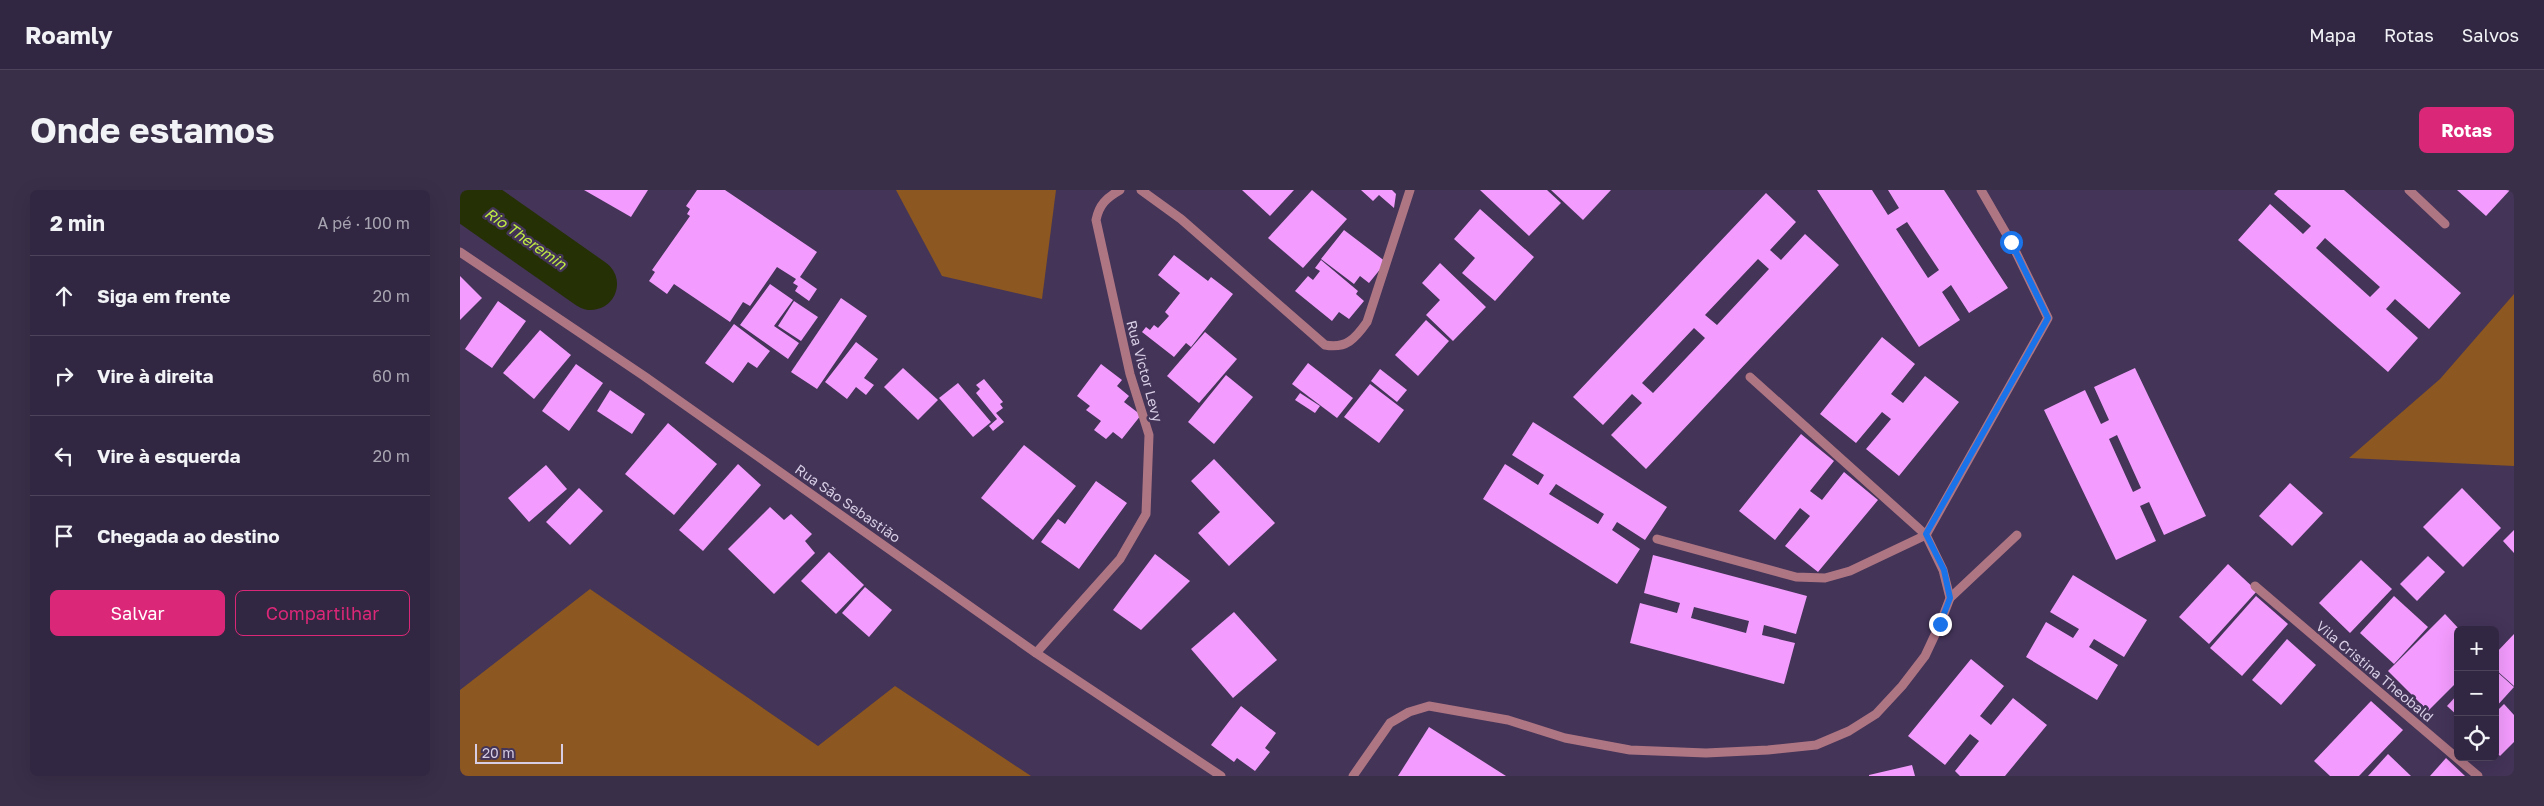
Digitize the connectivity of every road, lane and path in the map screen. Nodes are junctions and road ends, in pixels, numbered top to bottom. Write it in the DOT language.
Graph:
graph roads {
  1 [pos="1120,190"];
  2 [pos="1142,190"];
  3 [pos="1410,190"];
  4 [pos="1981,190"];
  5 [pos="2409,190"];
  6 [pos="2445,224"];
  7 [pos="460,252"];
  8 [pos="1750,377"];
  9 [pos="1926,534"];
  10 [pos="2016,535"];
  11 [pos="1658,539"];
  12 [pos="2255,586"];
  13 [pos="1950,598"];
  14 [pos="1036,652"];
  15 [pos="1221,776"];
  16 [pos="1353,776"];
  17 [pos="2478,776"];
  1 -- 14 [label="street, Rua Victor Levy"];
  2 -- 3 [label="street"];
  4 -- 9 [label="street"];
  5 -- 6 [label="street"];
  7 -- 14 [label="street, Rua São Sebastião"];
  8 -- 9 [label="street"];
  9 -- 11 [label="street"];
  9 -- 13 [label="street"];
  10 -- 13 [label="street"];
  12 -- 17 [label="street, Vila Cristina Theobald"];
  13 -- 16 [label="street"];
  14 -- 15 [label="street, Rua São Sebastião"];
}
